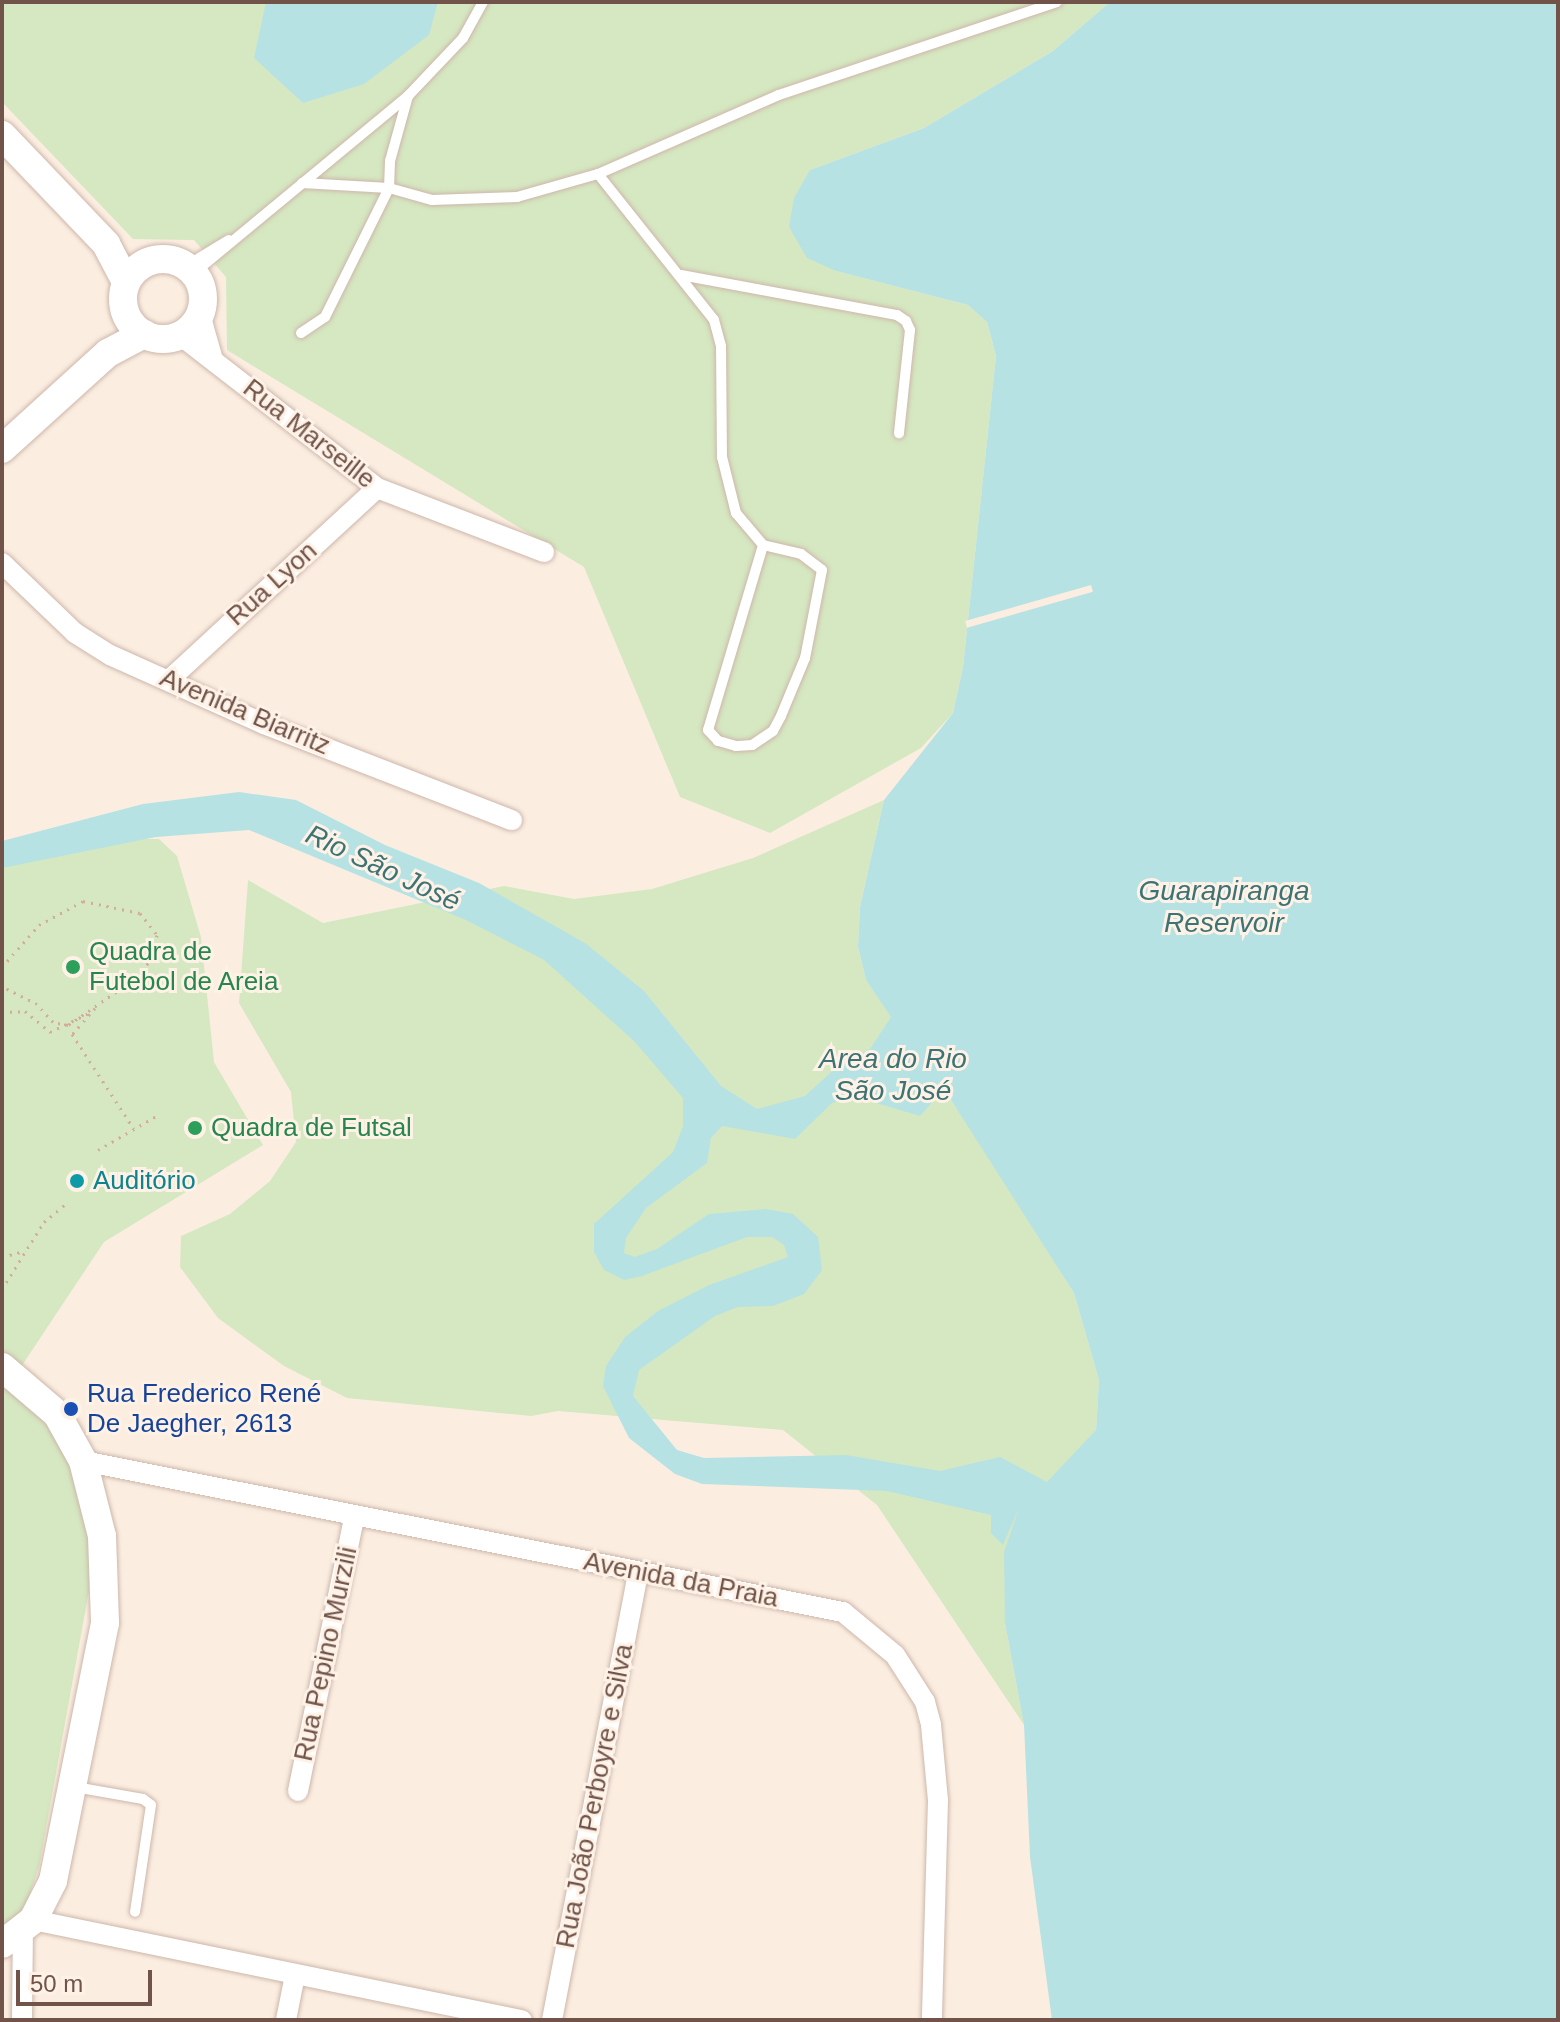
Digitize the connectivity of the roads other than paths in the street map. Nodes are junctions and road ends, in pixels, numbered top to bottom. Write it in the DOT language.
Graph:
graph roads {
  1 [pos="483,2"];
  2 [pos="1057,2"];
  3 [pos="408,96"];
  4 [pos="2,135"];
  5 [pos="598,174"];
  6 [pos="302,183"];
  7 [pos="389,188"];
  8 [pos="106,244"];
  9 [pos="149,261"];
  10 [pos="190,270"];
  11 [pos="681,275"];
  12 [pos="126,282"];
  13 [pos="200,314"];
  14 [pos="136,326"];
  15 [pos="301,333"];
  16 [pos="180,335"];
  17 [pos="213,360"];
  18 [pos="899,433"];
  19 [pos="2,449"];
  20 [pos="377,488"];
  21 [pos="763,545"];
  22 [pos="544,552"];
  23 [pos="2,563"];
  24 [pos="169,680"];
  25 [pos="512,820"];
  26 [pos="2,1367"];
  27 [pos="83,1461"];
  28 [pos="354,1517"];
  29 [pos="638,1572"];
  30 [pos="75,1787"];
  31 [pos="298,1791"];
  32 [pos="135,1912"];
  33 [pos="19,1931"];
  34 [pos="295,1975"];
  35 [pos="22,2020"];
  36 [pos="286,2020"];
  37 [pos="522,2020"];
  38 [pos="552,2020"];
  39 [pos="932,2020"];
  1 -- 3 [label="lane"];
  2 -- 5 [label="lane"];
  3 -- 6 [label="lane"];
  3 -- 7 [label="lane"];
  4 -- 8 [label="main road"];
  5 -- 7 [label="lane"];
  5 -- 11 [label="lane"];
  6 -- 7 [label="lane"];
  6 -- 10 [label="lane"];
  7 -- 15 [label="lane"];
  8 -- 9 [label="main road"];
  8 -- 12 [label="main road"];
  9 -- 10 [label="main road"];
  9 -- 12 [label="main road"];
  10 -- 13 [label="main road"];
  11 -- 18 [label="lane"];
  11 -- 21 [label="lane"];
  12 -- 14 [label="main road"];
  13 -- 16 [label="main road"];
  13 -- 17 [label="street"];
  14 -- 16 [label="main road"];
  14 -- 19 [label="main road"];
  16 -- 17 [label="street, Rua Marseille"];
  17 -- 20 [label="street, Rua Marseille"];
  20 -- 22 [label="street, Rua Marseille"];
  20 -- 24 [label="street, Rua Lyon"];
  21 -- 21 [label="lane"];
  23 -- 24 [label="street, Avenida Biarritz"];
  24 -- 25 [label="street, Avenida Biarritz"];
  26 -- 27 [label="main road"];
  27 -- 28 [label="street, Avenida da Praia"];
  27 -- 30 [label="main road"];
  28 -- 29 [label="street, Avenida da Praia"];
  28 -- 31 [label="street, Rua Pepino Murzili"];
  29 -- 38 [label="street, Rua João Perboyre e Silva"];
  29 -- 39 [label="street, Avenida da Praia"];
  30 -- 32 [label="lane"];
  30 -- 33 [label="main road"];
  33 -- 34 [label="street"];
  33 -- 35 [label="street"];
  34 -- 36 [label="street"];
  34 -- 37 [label="street"];
}
